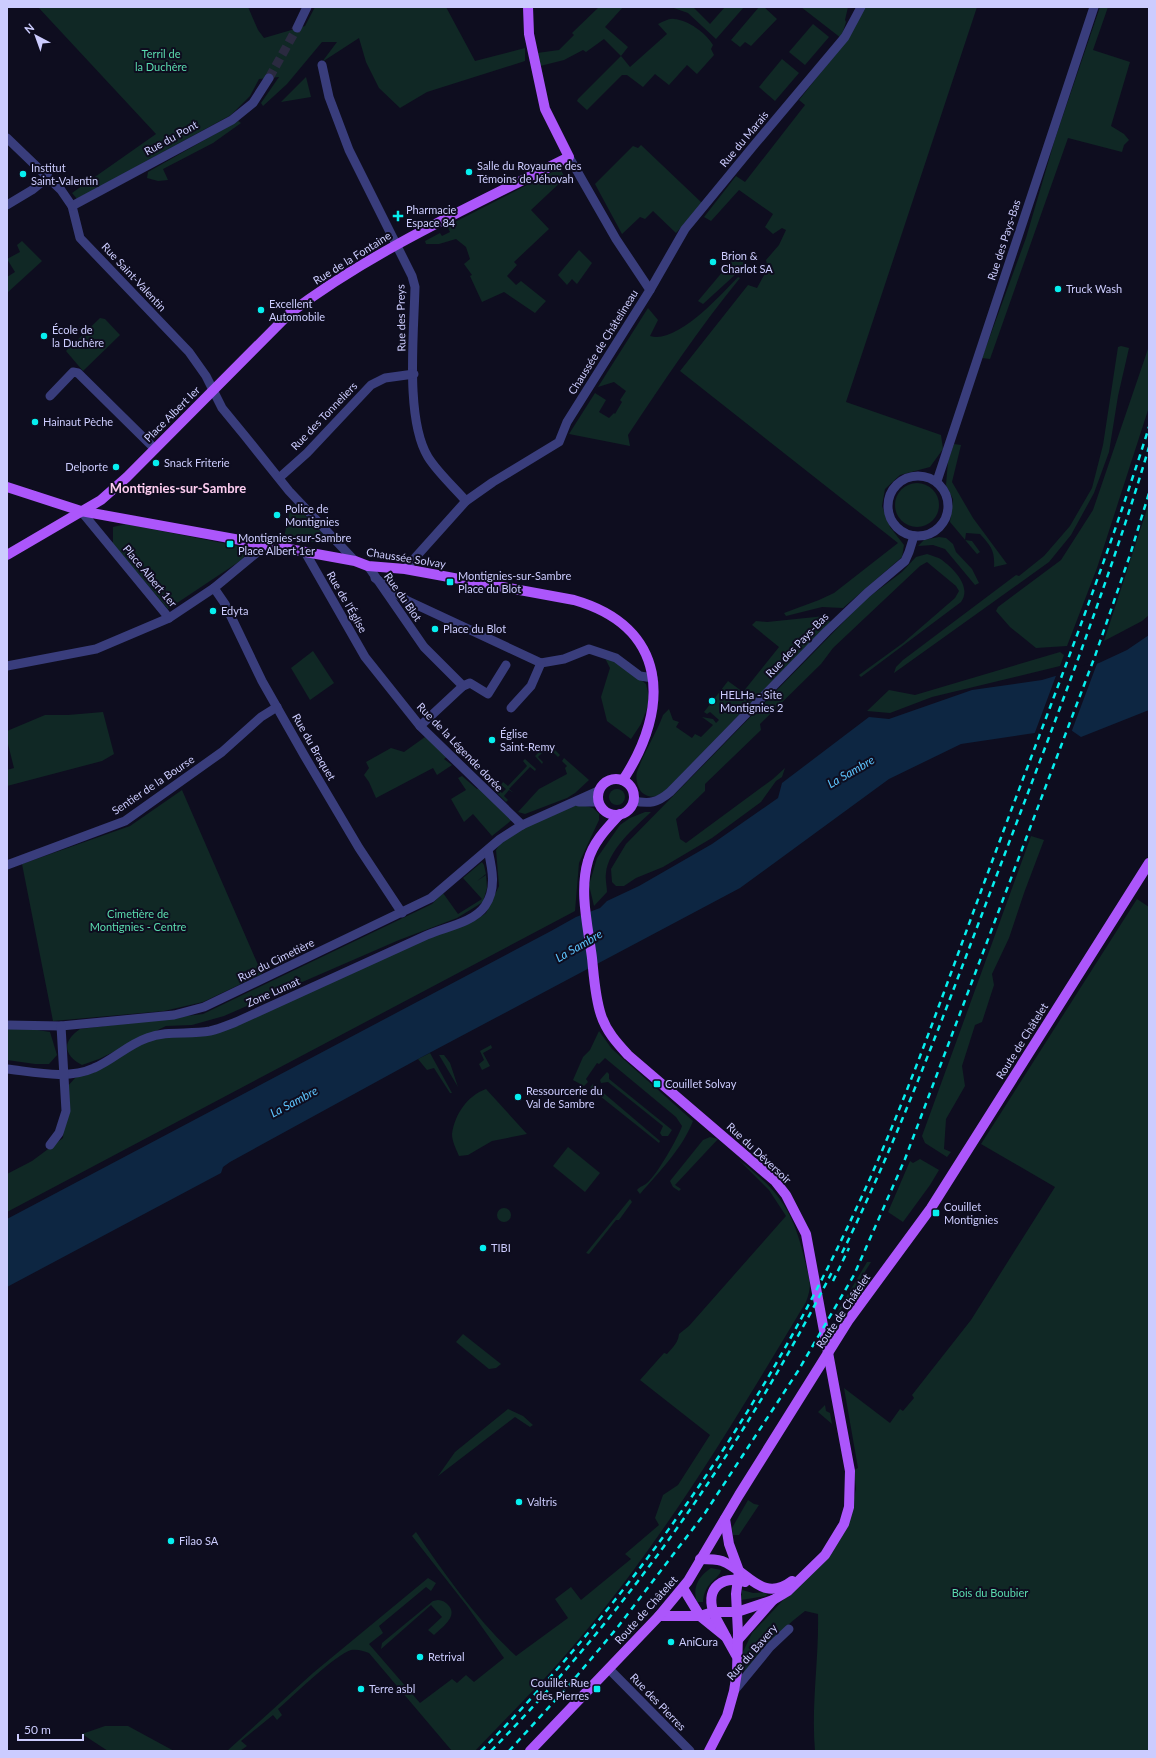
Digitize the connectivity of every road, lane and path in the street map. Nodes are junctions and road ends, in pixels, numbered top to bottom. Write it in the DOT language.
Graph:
graph roads {
  1 [pos="307,7"];
  2 [pos="528,7"];
  3 [pos="861,7"];
  4 [pos="1094,7"];
  5 [pos="297,28"];
  6 [pos="322,65"];
  7 [pos="270,78"];
  8 [pos="7,138"];
  9 [pos="569,157"];
  10 [pos="48,177"];
  11 [pos="7,205"];
  12 [pos="72,206"];
  13 [pos="396,244"];
  14 [pos="650,290"];
  15 [pos="414,374"];
  16 [pos="214,389"];
  17 [pos="50,396"];
  18 [pos="155,448"];
  19 [pos="279,478"];
  20 [pos="937,481"];
  21 [pos="7,487"];
  22 [pos="466,501"];
  23 [pos="81,511"];
  24 [pos="914,536"];
  25 [pos="266,545"];
  26 [pos="305,552"];
  27 [pos="7,555"];
  28 [pos="355,561"];
  29 [pos="368,566"];
  30 [pos="405,569"];
  31 [pos="375,578"];
  32 [pos="214,588"];
  33 [pos="169,618"];
  34 [pos="357,644"];
  35 [pos="541,663"];
  36 [pos="506,665"];
  37 [pos="7,666"];
  38 [pos="653,678"];
  39 [pos="463,686"];
  40 [pos="277,707"];
  41 [pos="511,708"];
  42 [pos="420,726"];
  43 [pos="623,780"];
  44 [pos="600,790"];
  45 [pos="633,801"];
  46 [pos="574,802"];
  47 [pos="599,802"];
  48 [pos="606,811"];
  49 [pos="620,814"];
  50 [pos="522,825"];
  51 [pos="603,832"];
  52 [pos="488,850"];
  53 [pos="1149,863"];
  54 [pos="7,866"];
  55 [pos="402,913"];
  56 [pos="7,1025"];
  57 [pos="61,1026"];
  58 [pos="7,1069"];
  59 [pos="63,1074"];
  60 [pos="50,1145"];
  61 [pos="725,1519"];
  62 [pos="825,1555"];
  63 [pos="700,1559"];
  64 [pos="739,1575"];
  65 [pos="683,1588"];
  66 [pos="773,1600"];
  67 [pos="714,1612"];
  68 [pos="736,1612"];
  69 [pos="659,1616"];
  70 [pos="700,1616"];
  71 [pos="789,1629"];
  72 [pos="726,1637"];
  73 [pos="737,1641"];
  74 [pos="736,1655"];
  75 [pos="608,1669"];
  76 [pos="734,1691"];
  77 [pos="530,1751"];
  78 [pos="690,1751"];
  79 [pos="709,1751"];
  1 -- 5 [label="street"];
  2 -- 9 [label="main road, Chaussée de Châtelineau"];
  3 -- 14 [label="street, Rue du Marais"];
  4 -- 20 [label="street, Rue des Pays-Bas"];
  6 -- 13 [label="street, Rue des Preys"];
  7 -- 12 [label="street, Rue du Pont"];
  8 -- 10 [label="street, Rue Saint-Valentin"];
  9 -- 13 [label="main road, Rue de la Fontaine"];
  9 -- 14 [label="street, Chaussée de Châtelineau"];
  10 -- 11 [label="street"];
  10 -- 12 [label="street, Rue Saint-Valentin"];
  12 -- 16 [label="street, Rue Saint-Valentin"];
  13 -- 15 [label="street, Rue des Preys"];
  13 -- 16 [label="main road, Rue de la Fontaine"];
  14 -- 22 [label="street, Chaussée de Châtelineau"];
  15 -- 19 [label="street, Rue des Tonneliers"];
  15 -- 22 [label="street, Rue des Preys"];
  16 -- 18 [label="main road, Place Albert Ier"];
  16 -- 19 [label="street, Place Albert Ier"];
  17 -- 18 [label="street"];
  18 -- 23 [label="main road, Place Albert Ier"];
  19 -- 28 [label="street, Place Albert Ier"];
  20 -- 24 [label="street"];
  20 -- 24 [label="street"];
  21 -- 23 [label="main road, Chaussée Solvay"];
  22 -- 30 [label="street, Chaussée de Châtelineau"];
  23 -- 25 [label="main road, Chaussée Solvay"];
  23 -- 27 [label="main road, Place Albert Ier"];
  23 -- 33 [label="street, Place Albert 1er"];
  24 -- 45 [label="street, Rue des Pays-Bas"];
  25 -- 26 [label="main road, Chaussée Solvay"];
  25 -- 32 [label="street, Place Albert 1er"];
  26 -- 28 [label="main road, Chaussée Solvay"];
  26 -- 34 [label="street, Rue de l'Église"];
  28 -- 29 [label="main road, Chaussée Solvay"];
  29 -- 30 [label="main road, Chaussée Solvay"];
  29 -- 31 [label="street, Rue du Blot"];
  30 -- 38 [label="main road, Chaussée Solvay"];
  31 -- 35 [label="street"];
  31 -- 39 [label="street, Rue du Blot"];
  32 -- 33 [label="street, Place Albert 1er"];
  32 -- 40 [label="street, Rue du Braquet"];
  33 -- 37 [label="street"];
  34 -- 42 [label="street, Rue de la Légende dorée"];
  35 -- 38 [label="street"];
  35 -- 41 [label="street"];
  36 -- 39 [label="street"];
  38 -- 43 [label="main road, Chaussée Solvay"];
  39 -- 42 [label="street"];
  40 -- 54 [label="street, Sentier de la Bourse"];
  40 -- 55 [label="street, Rue du Braquet"];
  42 -- 50 [label="street, Rue de la Légende dorée"];
  43 -- 44 [label="main road"];
  43 -- 45 [label="main road"];
  44 -- 46 [label="street"];
  44 -- 47 [label="main road"];
  45 -- 49 [label="main road"];
  46 -- 47 [label="street"];
  46 -- 50 [label="street"];
  47 -- 48 [label="main road"];
  48 -- 49 [label="main road"];
  48 -- 51 [label="main road, Rue du Déversoir"];
  49 -- 51 [label="main road, Rue du Déversoir"];
  50 -- 52 [label="street, Rue du Cimetière"];
  51 -- 62 [label="main road, Rue du Déversoir"];
  52 -- 55 [label="street, Rue du Cimetière"];
  52 -- 59 [label="street, Zone Lumat"];
  53 -- 61 [label="main road, Route de Châtelet"];
  55 -- 57 [label="street, Rue du Cimetière"];
  56 -- 57 [label="street, Rue du Cimetière"];
  57 -- 59 [label="street"];
  58 -- 59 [label="street, Zone Lumat"];
  59 -- 60 [label="street"];
  61 -- 63 [label="main road, Route de Châtelet"];
  61 -- 64 [label="main road"];
  62 -- 64 [label="main road, Rue du Déversoir"];
  62 -- 66 [label="main road, Rue du Déversoir"];
  63 -- 64 [label="main road, Rue du Déversoir"];
  63 -- 65 [label="main road, Route de Châtelet"];
  64 -- 67 [label="main road"];
  64 -- 68 [label="main road"];
  65 -- 69 [label="main road, Route de Châtelet"];
  65 -- 70 [label="main road"];
  66 -- 68 [label="main road, Rue du Déversoir"];
  66 -- 73 [label="main road"];
  67 -- 68 [label="main road, Rue du Déversoir"];
  67 -- 70 [label="main road, Rue du Déversoir"];
  67 -- 72 [label="main road"];
  68 -- 73 [label="main road"];
  69 -- 70 [label="main road, Rue du Déversoir"];
  69 -- 75 [label="main road, Route de Châtelet"];
  70 -- 72 [label="main road"];
  71 -- 76 [label="street, Rue du Bavery"];
  72 -- 74 [label="main road"];
  73 -- 74 [label="main road"];
  74 -- 76 [label="main road"];
  75 -- 77 [label="main road, Route de Châtelet"];
  75 -- 78 [label="street, Rue des Pierres"];
  76 -- 79 [label="main road"];
}
